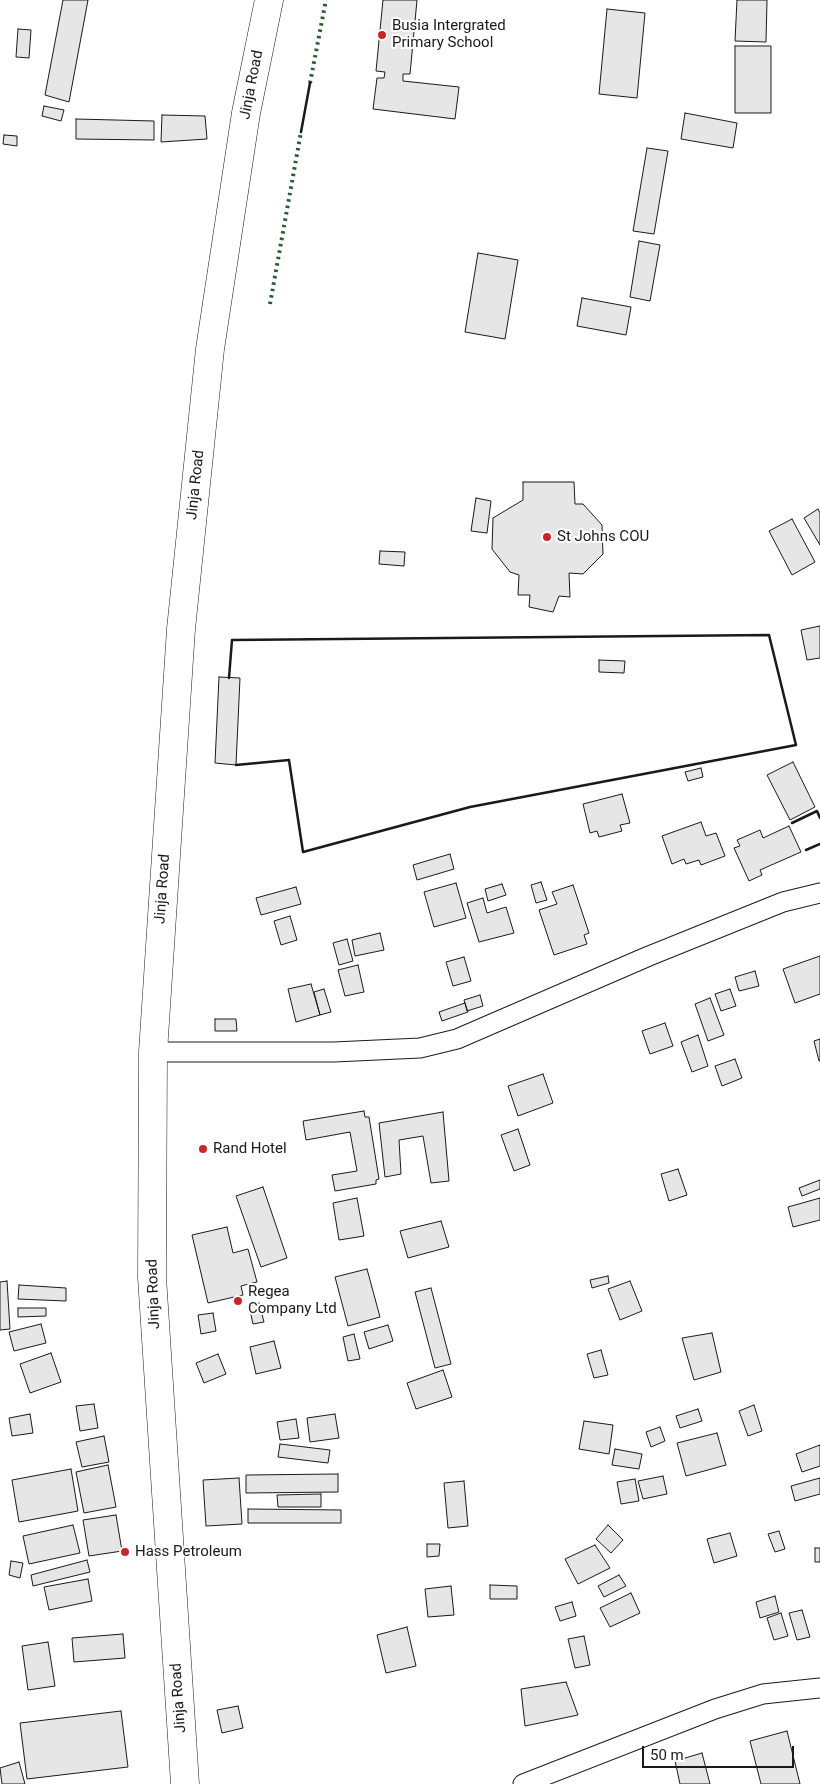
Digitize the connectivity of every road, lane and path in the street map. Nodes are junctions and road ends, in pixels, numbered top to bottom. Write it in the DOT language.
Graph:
graph roads {
  1 [pos="269,0"];
  2 [pos="820,893"];
  3 [pos="153,1052"];
  4 [pos="820,1688"];
  5 [pos="184,1784"];
  6 [pos="523,1784"];
  1 -- 3 [label="main road, Jinja Road"];
  2 -- 3 [label="street"];
  3 -- 5 [label="main road, Jinja Road"];
  4 -- 6 [label="street"];
}
